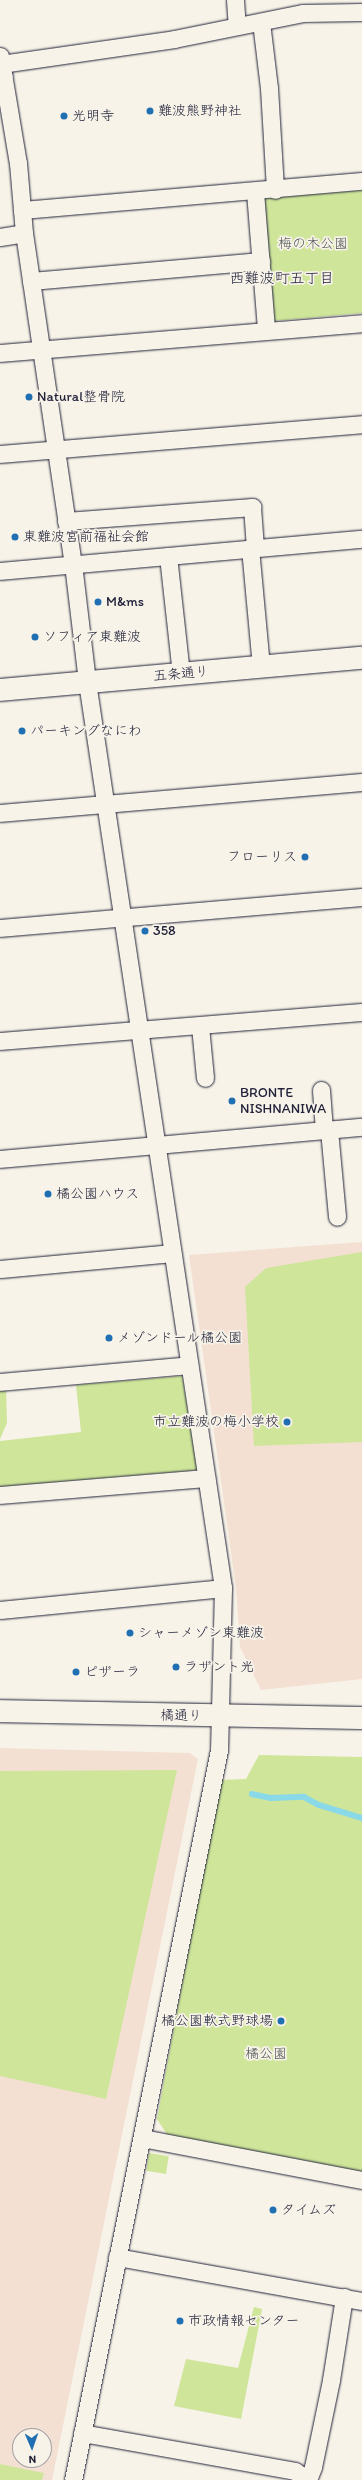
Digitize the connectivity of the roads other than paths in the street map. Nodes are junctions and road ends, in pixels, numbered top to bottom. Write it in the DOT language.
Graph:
graph roads {
  1 [pos="235,0"];
  2 [pos="362,12"];
  3 [pos="261,22"];
  4 [pos="237,26"];
  5 [pos="1,69"];
  6 [pos="362,181"];
  7 [pos="275,190"];
  8 [pos="255,192"];
  9 [pos="22,210"];
  10 [pos="24,233"];
  11 [pos="0,237"];
  12 [pos="261,261"];
  13 [pos="31,281"];
  14 [pos="362,322"];
  15 [pos="266,330"];
  16 [pos="41,349"];
  17 [pos="0,353"];
  18 [pos="362,424"];
  19 [pos="56,450"];
  20 [pos="0,454"];
  21 [pos="66,521"];
  22 [pos="362,539"];
  23 [pos="252,548"];
  24 [pos="168,556"];
  25 [pos="73,564"];
  26 [pos="0,570"];
  27 [pos="362,658"];
  28 [pos="261,667"];
  29 [pos="181,674"];
  30 [pos="87,682"];
  31 [pos="0,690"];
  32 [pos="362,782"];
  33 [pos="106,804"];
  34 [pos="0,813"];
  35 [pos="362,898"];
  36 [pos="123,918"];
  37 [pos="0,928"];
  38 [pos="362,1012"];
  39 [pos="200,1026"];
  40 [pos="140,1031"];
  41 [pos="0,1041"];
  42 [pos="205,1078"];
  43 [pos="321,1090"];
  44 [pos="362,1127"];
  45 [pos="327,1130"];
  46 [pos="155,1145"];
  47 [pos="0,1159"];
  48 [pos="337,1217"];
  49 [pos="172,1253"];
  50 [pos="0,1269"];
  51 [pos="189,1366"];
  52 [pos="0,1382"];
  53 [pos="206,1478"];
  54 [pos="0,1496"];
  55 [pos="223,1588"];
  56 [pos="0,1610"];
  57 [pos="0,1712"];
  58 [pos="220,1717"];
  59 [pos="362,1718"];
  60 [pos="142,2138"];
  61 [pos="362,2180"];
  62 [pos="117,2257"];
  63 [pos="344,2297"];
  64 [pos="362,2301"];
  65 [pos="82,2433"];
  66 [pos="73,2480"];
  67 [pos="308,2480"];
  1 -- 4 [label="street"];
  2 -- 3 [label="street"];
  3 -- 4 [label="street"];
  3 -- 7 [label="street"];
  4 -- 5 [label="street"];
  5 -- 9 [label="street"];
  6 -- 7 [label="street"];
  7 -- 8 [label="street"];
  8 -- 9 [label="street"];
  8 -- 12 [label="street"];
  9 -- 10 [label="street"];
  10 -- 11 [label="street"];
  10 -- 13 [label="street"];
  12 -- 13 [label="street"];
  12 -- 15 [label="street"];
  13 -- 16 [label="street"];
  14 -- 15 [label="street"];
  15 -- 16 [label="street"];
  16 -- 17 [label="street"];
  16 -- 19 [label="street"];
  18 -- 19 [label="street"];
  19 -- 20 [label="street"];
  19 -- 21 [label="street"];
  21 -- 23 [label="street"];
  21 -- 25 [label="street"];
  22 -- 23 [label="street"];
  23 -- 24 [label="street"];
  23 -- 28 [label="street"];
  24 -- 25 [label="street"];
  24 -- 29 [label="street"];
  25 -- 26 [label="street"];
  25 -- 30 [label="street"];
  27 -- 28 [label="street, 五条通り"];
  28 -- 29 [label="street, 五条通り"];
  29 -- 30 [label="street, 五条通り"];
  30 -- 31 [label="street, 五条通り"];
  30 -- 33 [label="street"];
  32 -- 33 [label="street"];
  33 -- 34 [label="street"];
  33 -- 36 [label="street"];
  35 -- 36 [label="street"];
  36 -- 37 [label="street"];
  36 -- 40 [label="street"];
  38 -- 39 [label="street"];
  39 -- 40 [label="street"];
  39 -- 42 [label="street"];
  40 -- 41 [label="street"];
  40 -- 46 [label="street"];
  43 -- 45 [label="street"];
  44 -- 45 [label="street"];
  45 -- 46 [label="street"];
  45 -- 48 [label="street"];
  46 -- 47 [label="street"];
  46 -- 49 [label="street"];
  49 -- 50 [label="street"];
  49 -- 51 [label="street"];
  51 -- 52 [label="street"];
  51 -- 53 [label="street"];
  53 -- 54 [label="street"];
  53 -- 55 [label="street"];
  55 -- 56 [label="street"];
  55 -- 58 [label="street"];
  57 -- 58 [label="street, 橘通り"];
  58 -- 59 [label="street, 橘通り"];
  58 -- 60 [label="street"];
  60 -- 61 [label="street"];
  60 -- 62 [label="street"];
  62 -- 63 [label="street"];
  62 -- 65 [label="street"];
  63 -- 64 [label="street"];
  63 -- 67 [label="street"];
  65 -- 66 [label="street"];
  65 -- 67 [label="street"];
}
